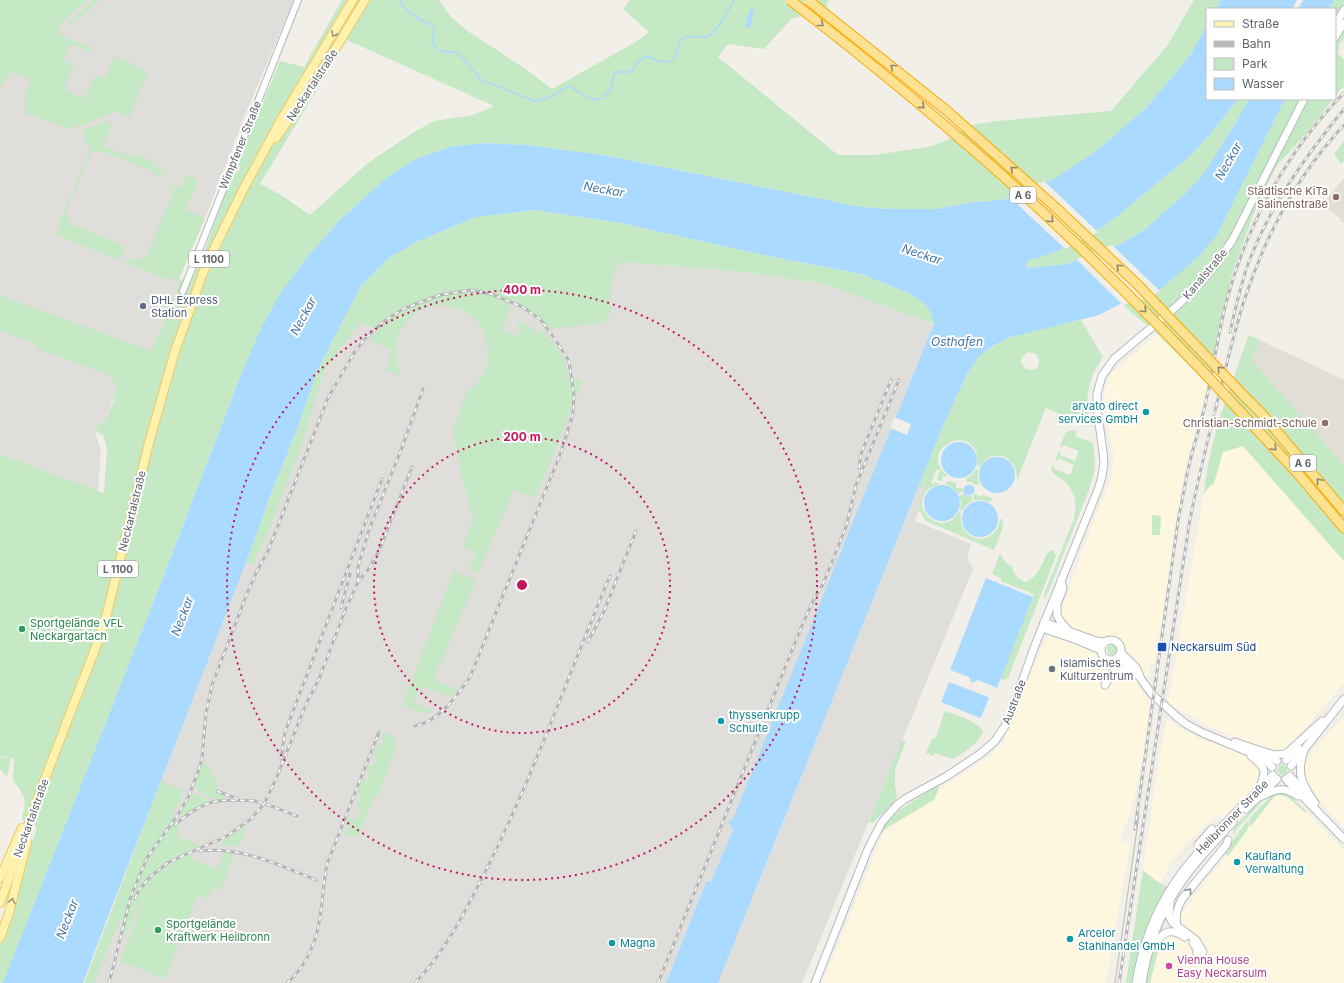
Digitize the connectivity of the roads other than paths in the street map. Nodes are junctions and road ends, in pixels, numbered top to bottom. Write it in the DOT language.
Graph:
graph roads {
  1 [pos="298,0"];
  2 [pos="353,0"];
  3 [pos="365,0"];
  4 [pos="790,0"];
  5 [pos="808,0"];
  6 [pos="1344,10"];
  7 [pos="1336,23"];
  8 [pos="1344,24"];
  9 [pos="1336,36"];
  10 [pos="1303,100"];
  11 [pos="255,168"];
  12 [pos="183,291"];
  13 [pos="1097,408"];
  14 [pos="1344,511"];
  15 [pos="1344,528"];
  16 [pos="1061,580"];
  17 [pos="1043,625"];
  18 [pos="1070,631"];
  19 [pos="1104,642"];
  20 [pos="1101,650"];
  21 [pos="1119,656"];
  22 [pos="1138,677"];
  23 [pos="1104,686"];
  24 [pos="1344,698"];
  25 [pos="1338,706"];
  26 [pos="1323,720"];
  27 [pos="1214,737"];
  28 [pos="1305,747"];
  29 [pos="1258,750"];
  30 [pos="1244,751"];
  31 [pos="1288,763"];
  32 [pos="1274,764"];
  33 [pos="46,776"];
  34 [pos="1275,777"];
  35 [pos="1288,778"];
  36 [pos="1258,790"];
  37 [pos="38,798"];
  38 [pos="1257,798"];
  39 [pos="1311,803"];
  40 [pos="1212,829"];
  41 [pos="1344,838"];
  42 [pos="1228,840"];
  43 [pos="0,878"];
  44 [pos="1170,898"];
  45 [pos="0,903"];
  46 [pos="1159,908"];
  47 [pos="1177,926"];
  48 [pos="0,938"];
  49 [pos="1148,951"];
  50 [pos="814,983"];
  51 [pos="1136,983"];
  52 [pos="1142,983"];
  1 -- 12 [label="street, Wimpfener Straße"];
  2 -- 11 [label="main road, Neckartalstraße / L 1100, one-way"];
  3 -- 11 [label="main road, Neckartalstraße / L 1100"];
  4 -- 15 [label="highway, A 6, one-way, bridge"];
  14 -- 5 [label="highway, A 6, one-way, bridge"];
  6 -- 7 [label="main road"];
  8 -- 9 [label="main road"];
  10 -- 13 [label="main road, Kanalstraße"];
  11 -- 33 [label="main road, Neckartalstraße / L 1100"];
  13 -- 16 [label="main road, Austraße"];
  16 -- 17 [label="main road, Austraße"];
  16 -- 18 [label="main road"];
  17 -- 18 [label="main road"];
  17 -- 20 [label="main road"];
  17 -- 50 [label="main road, Austraße"];
  18 -- 19 [label="main road"];
  19 -- 20 [label="main road"];
  19 -- 21 [label="main road"];
  20 -- 21 [label="main road"];
  21 -- 22 [label="main road"];
  22 -- 23 [label="main road"];
  22 -- 27 [label="main road"];
  24 -- 25 [label="main road"];
  25 -- 26 [label="main road"];
  25 -- 28 [label="main road"];
  26 -- 29 [label="main road"];
  26 -- 31 [label="main road"];
  27 -- 29 [label="main road"];
  27 -- 30 [label="main road"];
  28 -- 31 [label="main road"];
  28 -- 39 [label="main road"];
  29 -- 32 [label="main road"];
  30 -- 32 [label="main road"];
  30 -- 36 [label="main road"];
  31 -- 32 [label="main road"];
  31 -- 35 [label="main road"];
  32 -- 34 [label="main road"];
  33 -- 37 [label="main road, Neckartalstraße / L 1100"];
  33 -- 43 [label="main road"];
  34 -- 35 [label="main road"];
  34 -- 36 [label="main road, Heilbronner Straße"];
  34 -- 38 [label="main road, Heilbronner Straße"];
  35 -- 39 [label="main road"];
  36 -- 46 [label="main road, Heilbronner Straße"];
  37 -- 45 [label="main road, Neckartalstraße / L 1100"];
  48 -- 37 [label="main road, one-way"];
  38 -- 39 [label="main road"];
  38 -- 44 [label="main road, Heilbronner Straße"];
  39 -- 41 [label="main road"];
  40 -- 46 [label="main road"];
  47 -- 42 [label="main road, one-way"];
  44 -- 47 [label="main road"];
  44 -- 49 [label="main road, Heilbronner Straße"];
  46 -- 51 [label="main road, Heilbronner Straße"];
  47 -- 49 [label="main road"];
  49 -- 52 [label="main road, Heilbronner Straße"];
}
